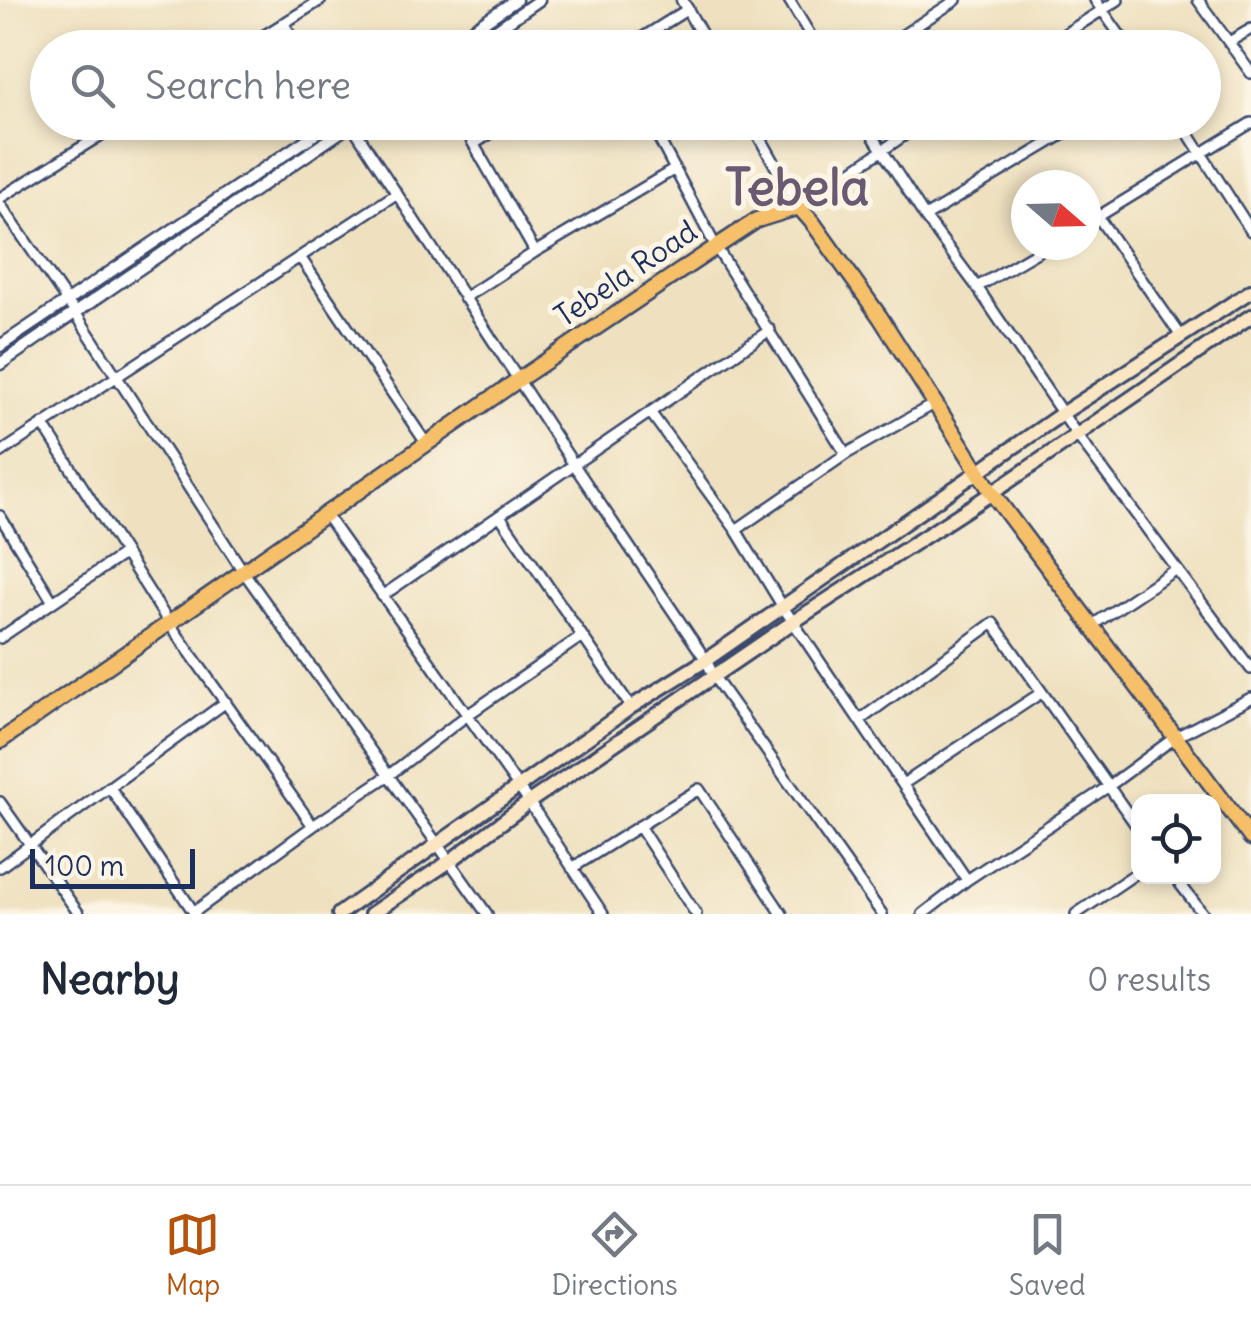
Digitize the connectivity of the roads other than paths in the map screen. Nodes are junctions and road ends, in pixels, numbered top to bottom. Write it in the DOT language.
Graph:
graph roads {
  1 [pos="321,0"];
  2 [pos="516,0"];
  3 [pos="538,0"];
  4 [pos="789,0"];
  5 [pos="956,0"];
  6 [pos="1095,0"];
  7 [pos="1118,0"];
  8 [pos="1198,0"];
  9 [pos="685,4"];
  10 [pos="1103,10"];
  11 [pos="284,23"];
  12 [pos="1251,29"];
  13 [pos="273,30"];
  14 [pos="288,30"];
  15 [pos="472,30"];
  16 [pos="496,30"];
  17 [pos="650,30"];
  18 [pos="699,30"];
  19 [pos="807,30"];
  20 [pos="910,30"];
  21 [pos="1071,30"];
  22 [pos="1117,30"];
  23 [pos="1220,30"];
  24 [pos="1221,31"];
  25 [pos="1229,42"];
  26 [pos="1251,74"];
  27 [pos="1251,123"];
  28 [pos="94,140"];
  29 [pos="306,140"];
  30 [pos="327,140"];
  31 [pos="363,140"];
  32 [pos="472,140"];
  33 [pos="480,140"];
  34 [pos="660,140"];
  35 [pos="761,140"];
  36 [pos="874,140"];
  37 [pos="896,140"];
  38 [pos="1054,140"];
  39 [pos="1193,140"];
  40 [pos="474,144"];
  41 [pos="880,150"];
  42 [pos="1202,153"];
  43 [pos="675,169"];
  44 [pos="396,194"];
  45 [pos="0,201"];
  46 [pos="799,207"];
  47 [pos="1101,215"];
  48 [pos="924,217"];
  49 [pos="1101,221"];
  50 [pos="1251,231"];
  51 [pos="716,247"];
  52 [pos="535,252"];
  53 [pos="300,257"];
  54 [pos="1023,260"];
  55 [pos="977,287"];
  56 [pos="1251,291"];
  57 [pos="464,298"];
  58 [pos="67,301"];
  59 [pos="76,314"];
  60 [pos="1251,316"];
  61 [pos="770,330"];
  62 [pos="1181,336"];
  63 [pos="0,346"];
  64 [pos="0,364"];
  65 [pos="116,376"];
  66 [pos="518,380"];
  67 [pos="934,404"];
  68 [pos="650,412"];
  69 [pos="1063,413"];
  70 [pos="44,424"];
  71 [pos="1077,436"];
  72 [pos="426,443"];
  73 [pos="0,453"];
  74 [pos="846,454"];
  75 [pos="574,465"];
  76 [pos="978,473"];
  77 [pos="992,493"];
  78 [pos="325,514"];
  79 [pos="0,516"];
  80 [pos="500,516"];
  81 [pos="736,530"];
  82 [pos="125,553"];
  83 [pos="1176,568"];
  84 [pos="243,571"];
  85 [pos="382,596"];
  86 [pos="54,602"];
  87 [pos="783,607"];
  88 [pos="169,622"];
  89 [pos="794,622"];
  90 [pos="1091,626"];
  91 [pos="582,636"];
  92 [pos="0,638"];
  93 [pos="706,660"];
  94 [pos="1251,669"];
  95 [pos="714,676"];
  96 [pos="1042,693"];
  97 [pos="1251,698"];
  98 [pos="226,702"];
  99 [pos="631,706"];
  100 [pos="466,716"];
  101 [pos="860,720"];
  102 [pos="1174,738"];
  103 [pos="0,741"];
  104 [pos="388,775"];
  105 [pos="903,784"];
  106 [pos="1109,786"];
  107 [pos="111,788"];
  108 [pos="519,788"];
  109 [pos="0,802"];
  110 [pos="529,802"];
  111 [pos="1131,818"];
  112 [pos="313,826"];
  113 [pos="638,826"];
  114 [pos="1251,838"];
  115 [pos="438,845"];
  116 [pos="30,846"];
  117 [pos="450,861"];
  118 [pos="0,868"];
  119 [pos="572,868"];
  120 [pos="1131,877"];
  121 [pos="968,880"];
  122 [pos="1180,884"];
  123 [pos="195,913"];
  124 [pos="79,914"];
  125 [pos="339,914"];
  126 [pos="371,914"];
  127 [pos="486,914"];
  128 [pos="602,914"];
  129 [pos="696,914"];
  130 [pos="782,914"];
  131 [pos="882,914"];
  132 [pos="923,914"];
  133 [pos="1076,914"];
  134 [pos="1203,914"];
  1 -- 11 [label="street"];
  2 -- 15 [label="street"];
  3 -- 16 [label="street"];
  4 -- 19 [label="street"];
  5 -- 20 [label="street"];
  6 -- 10 [label="street"];
  7 -- 10 [label="street"];
  8 -- 23 [label="street"];
  9 -- 17 [label="street"];
  9 -- 18 [label="street"];
  10 -- 21 [label="street"];
  10 -- 22 [label="street"];
  11 -- 13 [label="street"];
  11 -- 14 [label="street"];
  12 -- 25 [label="street"];
  24 -- 25 [label="street"];
  25 -- 26 [label="street"];
  27 -- 42 [label="street"];
  28 -- 45 [label="street"];
  29 -- 58 [label="street"];
  30 -- 59 [label="street"];
  31 -- 44 [label="street"];
  32 -- 40 [label="street"];
  33 -- 40 [label="street"];
  34 -- 43 [label="street"];
  35 -- 46 [label="street"];
  36 -- 41 [label="street"];
  37 -- 41 [label="street"];
  38 -- 48 [label="street"];
  39 -- 42 [label="street"];
  40 -- 52 [label="street"];
  41 -- 46 [label="street"];
  41 -- 48 [label="street"];
  42 -- 47 [label="street"];
  42 -- 50 [label="street"];
  43 -- 51 [label="street"];
  43 -- 52 [label="street"];
  44 -- 53 [label="street"];
  44 -- 57 [label="street"];
  45 -- 58 [label="street"];
  46 -- 51 [label="main road, Tebela Road"];
  46 -- 67 [label="main road"];
  48 -- 55 [label="street"];
  49 -- 62 [label="street"];
  51 -- 61 [label="street"];
  51 -- 66 [label="main road, Tebela Road"];
  52 -- 57 [label="street"];
  53 -- 65 [label="street"];
  53 -- 72 [label="street"];
  54 -- 55 [label="street"];
  55 -- 69 [label="street"];
  56 -- 62 [label="main road"];
  57 -- 66 [label="street"];
  58 -- 59 [label="street"];
  58 -- 63 [label="street"];
  59 -- 64 [label="street"];
  59 -- 65 [label="street"];
  60 -- 71 [label="main road"];
  61 -- 68 [label="street"];
  61 -- 74 [label="street"];
  62 -- 69 [label="main road"];
  65 -- 70 [label="street"];
  65 -- 84 [label="street"];
  66 -- 72 [label="main road, Tebela Road"];
  66 -- 75 [label="street"];
  67 -- 74 [label="street"];
  67 -- 76 [label="main road"];
  68 -- 75 [label="street"];
  68 -- 81 [label="street"];
  69 -- 71 [label="street"];
  69 -- 76 [label="main road"];
  70 -- 73 [label="street"];
  70 -- 82 [label="street"];
  71 -- 77 [label="main road"];
  71 -- 83 [label="street"];
  72 -- 78 [label="main road, Tebela Road"];
  74 -- 81 [label="street"];
  75 -- 80 [label="street"];
  75 -- 93 [label="street"];
  76 -- 77 [label="main road"];
  76 -- 87 [label="main road"];
  77 -- 89 [label="main road"];
  77 -- 90 [label="main road"];
  78 -- 84 [label="main road, Tebela Road"];
  78 -- 85 [label="street"];
  79 -- 86 [label="street"];
  80 -- 85 [label="street"];
  80 -- 91 [label="street"];
  81 -- 87 [label="street"];
  82 -- 86 [label="street"];
  82 -- 88 [label="street"];
  83 -- 90 [label="street"];
  83 -- 94 [label="street"];
  84 -- 88 [label="main road, Tebela Road"];
  84 -- 104 [label="street"];
  85 -- 100 [label="street"];
  86 -- 92 [label="street"];
  87 -- 89 [label="street"];
  87 -- 93 [label="main road"];
  88 -- 98 [label="street"];
  88 -- 103 [label="main road, Tebela Road"];
  89 -- 95 [label="main road"];
  89 -- 101 [label="street"];
  90 -- 102 [label="main road"];
  91 -- 99 [label="street"];
  91 -- 100 [label="street"];
  93 -- 95 [label="street"];
  93 -- 99 [label="main road"];
  95 -- 110 [label="main road"];
  95 -- 131 [label="street"];
  96 -- 101 [label="street"];
  96 -- 105 [label="street"];
  96 -- 106 [label="street"];
  97 -- 102 [label="street"];
  98 -- 107 [label="street"];
  98 -- 112 [label="street"];
  99 -- 108 [label="main road"];
  100 -- 104 [label="street"];
  100 -- 108 [label="street"];
  101 -- 105 [label="street"];
  102 -- 106 [label="street"];
  102 -- 114 [label="main road"];
  104 -- 112 [label="street"];
  104 -- 115 [label="street"];
  105 -- 121 [label="street"];
  106 -- 111 [label="street"];
  106 -- 121 [label="street"];
  107 -- 116 [label="street"];
  107 -- 123 [label="street"];
  108 -- 110 [label="street"];
  108 -- 115 [label="main road"];
  109 -- 116 [label="street"];
  110 -- 117 [label="main road"];
  110 -- 119 [label="street"];
  112 -- 123 [label="street"];
  113 -- 119 [label="street"];
  113 -- 129 [label="street"];
  113 -- 130 [label="street"];
  115 -- 117 [label="street"];
  115 -- 125 [label="main road"];
  116 -- 118 [label="street"];
  116 -- 124 [label="street"];
  117 -- 126 [label="main road"];
  117 -- 127 [label="street"];
  119 -- 128 [label="street"];
  120 -- 133 [label="street"];
  121 -- 132 [label="street"];
  122 -- 134 [label="street"];
}
